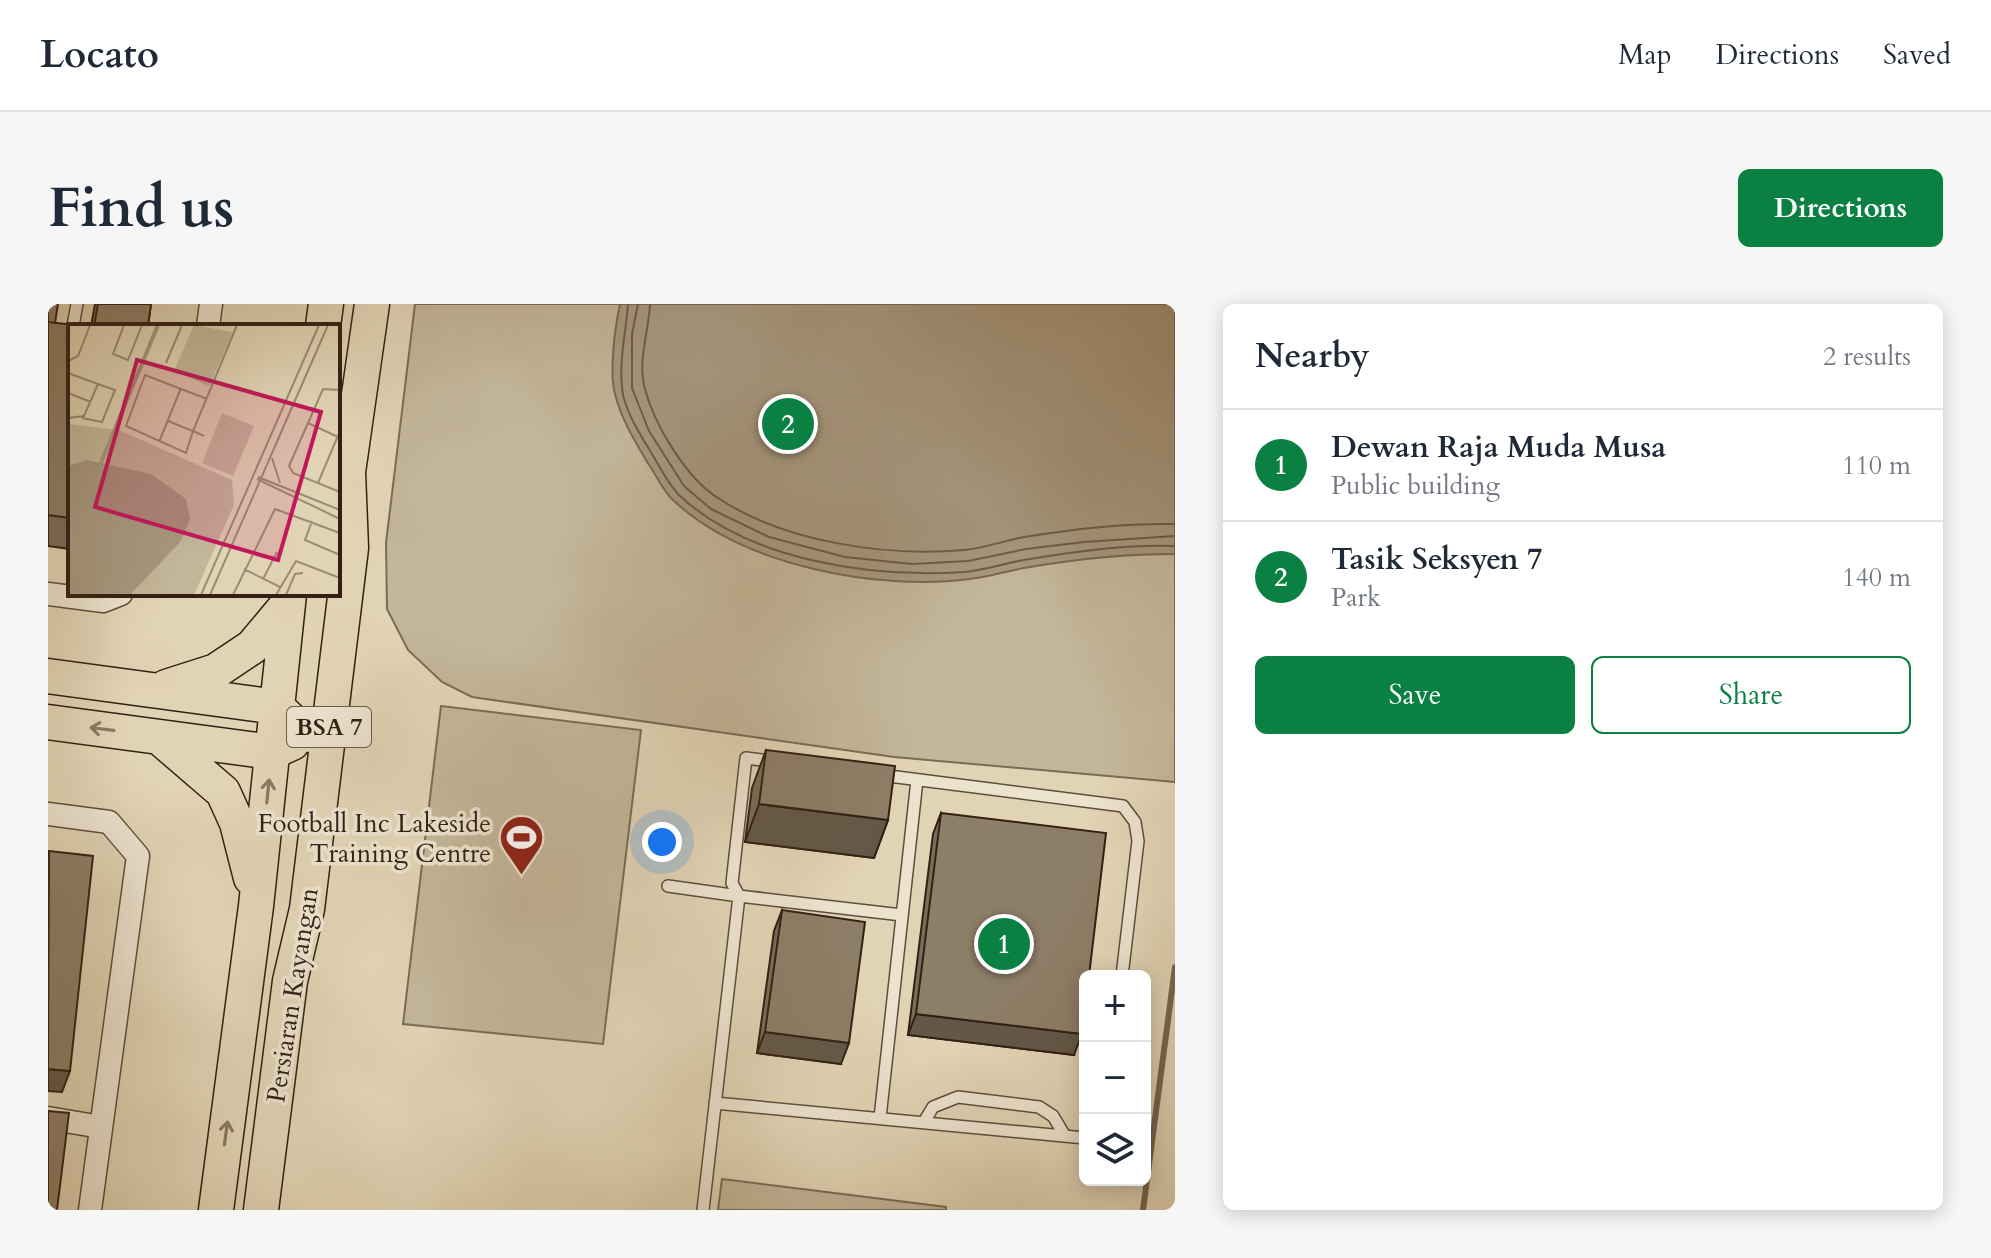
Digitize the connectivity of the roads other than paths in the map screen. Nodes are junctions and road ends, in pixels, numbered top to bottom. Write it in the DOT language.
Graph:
graph roads {
  1 [pos="77,304"];
  2 [pos="211,304"];
  3 [pos="326,304"];
  4 [pos="372,304"];
  5 [pos="73,324"];
  6 [pos="208,324"];
  7 [pos="323,324"];
  8 [pos="348,472"];
  9 [pos="340,505"];
  10 [pos="48,594"];
  11 [pos="116,596"];
  12 [pos="324,596"];
  13 [pos="288,599"];
  14 [pos="48,676"];
  15 [pos="154,690"];
  16 [pos="277,707"];
  17 [pos="48,722"];
  18 [pos="156,735"];
  19 [pos="306,735"];
  20 [pos="272,752"];
  21 [pos="792,764"];
  22 [pos="870,774"];
  23 [pos="917,780"];
  24 [pos="48,814"];
  25 [pos="668,886"];
  26 [pos="739,896"];
  27 [pos="256,906"];
  28 [pos="902,915"];
  29 [pos="1123,970"];
  30 [pos="290,981"];
  31 [pos="715,1103"];
  32 [pos="48,1118"];
  33 [pos="880,1118"];
  34 [pos="924,1122"];
  35 [pos="101,1127"];
  36 [pos="1065,1136"];
  37 [pos="1079,1137"];
  38 [pos="90,1210"];
  39 [pos="216,1210"];
  40 [pos="261,1210"];
  41 [pos="703,1210"];
  1 -- 5 [label="lane"];
  2 -- 6 [label="street"];
  3 -- 7 [label="main road"];
  4 -- 8 [label="main road, Persiaran Kayangan / BSA 7"];
  8 -- 9 [label="main road"];
  8 -- 30 [label="main road, Persiaran Kayangan / BSA 7"];
  10 -- 11 [label="street"];
  12 -- 19 [label="main road"];
  13 -- 15 [label="main road"];
  13 -- 16 [label="main road, Persiaran Kayangan / BSA 7"];
  14 -- 15 [label="main road"];
  15 -- 16 [label="main road"];
  16 -- 19 [label="main road"];
  16 -- 20 [label="main road, Persiaran Kayangan / BSA 7"];
  18 -- 17 [label="main road, one-way"];
  18 -- 20 [label="main road"];
  18 -- 27 [label="main road"];
  19 -- 20 [label="main road"];
  19 -- 30 [label="main road"];
  27 -- 20 [label="main road, Persiaran Kayangan / BSA 7, one-way"];
  21 -- 26 [label="lane"];
  22 -- 23 [label="lane"];
  23 -- 28 [label="lane"];
  23 -- 29 [label="lane"];
  24 -- 35 [label="street"];
  25 -- 26 [label="lane"];
  26 -- 28 [label="lane"];
  26 -- 31 [label="lane"];
  39 -- 27 [label="main road, Persiaran Kayangan / BSA 7, one-way"];
  28 -- 33 [label="lane"];
  30 -- 40 [label="main road, Persiaran Kayangan / BSA 7"];
  31 -- 33 [label="lane"];
  31 -- 41 [label="lane"];
  32 -- 35 [label="street"];
  33 -- 34 [label="lane"];
  34 -- 36 [label="lane"];
  34 -- 36 [label="lane"];
  35 -- 38 [label="street"];
  36 -- 37 [label="lane"];
}
